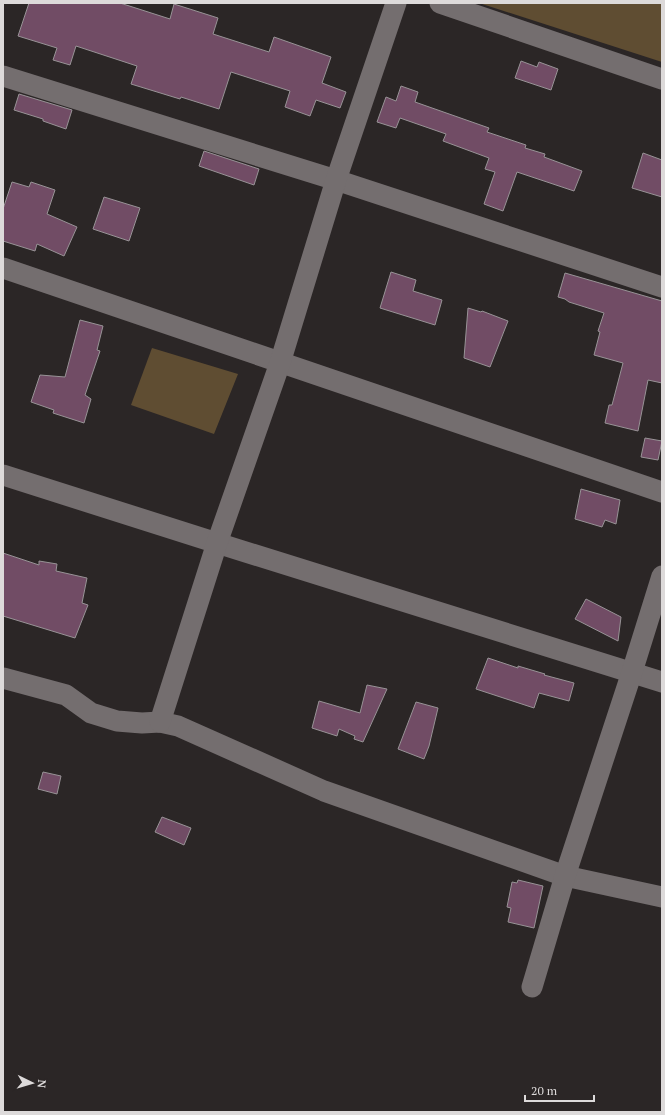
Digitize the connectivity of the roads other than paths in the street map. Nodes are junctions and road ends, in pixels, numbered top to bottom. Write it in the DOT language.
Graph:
graph roads {
  1 [pos="396,3"];
  2 [pos="440,3"];
  3 [pos="3,76"];
  4 [pos="662,79"];
  5 [pos="336,180"];
  6 [pos="3,268"];
  7 [pos="662,287"];
  8 [pos="280,363"];
  9 [pos="3,474"];
  10 [pos="662,492"];
  11 [pos="217,543"];
  12 [pos="662,576"];
  13 [pos="632,672"];
  14 [pos="3,678"];
  15 [pos="662,682"];
  16 [pos="160,722"];
  17 [pos="565,876"];
  18 [pos="662,897"];
  19 [pos="532,987"];
  1 -- 5 [label="street"];
  2 -- 4 [label="street"];
  3 -- 5 [label="street"];
  5 -- 7 [label="street"];
  5 -- 8 [label="street"];
  6 -- 8 [label="street"];
  8 -- 10 [label="street"];
  8 -- 11 [label="street"];
  9 -- 11 [label="street"];
  11 -- 13 [label="street"];
  11 -- 16 [label="street"];
  12 -- 13 [label="street"];
  13 -- 15 [label="street"];
  13 -- 17 [label="street"];
  14 -- 16 [label="street"];
  16 -- 17 [label="street"];
  17 -- 18 [label="street"];
  17 -- 19 [label="street"];
}
